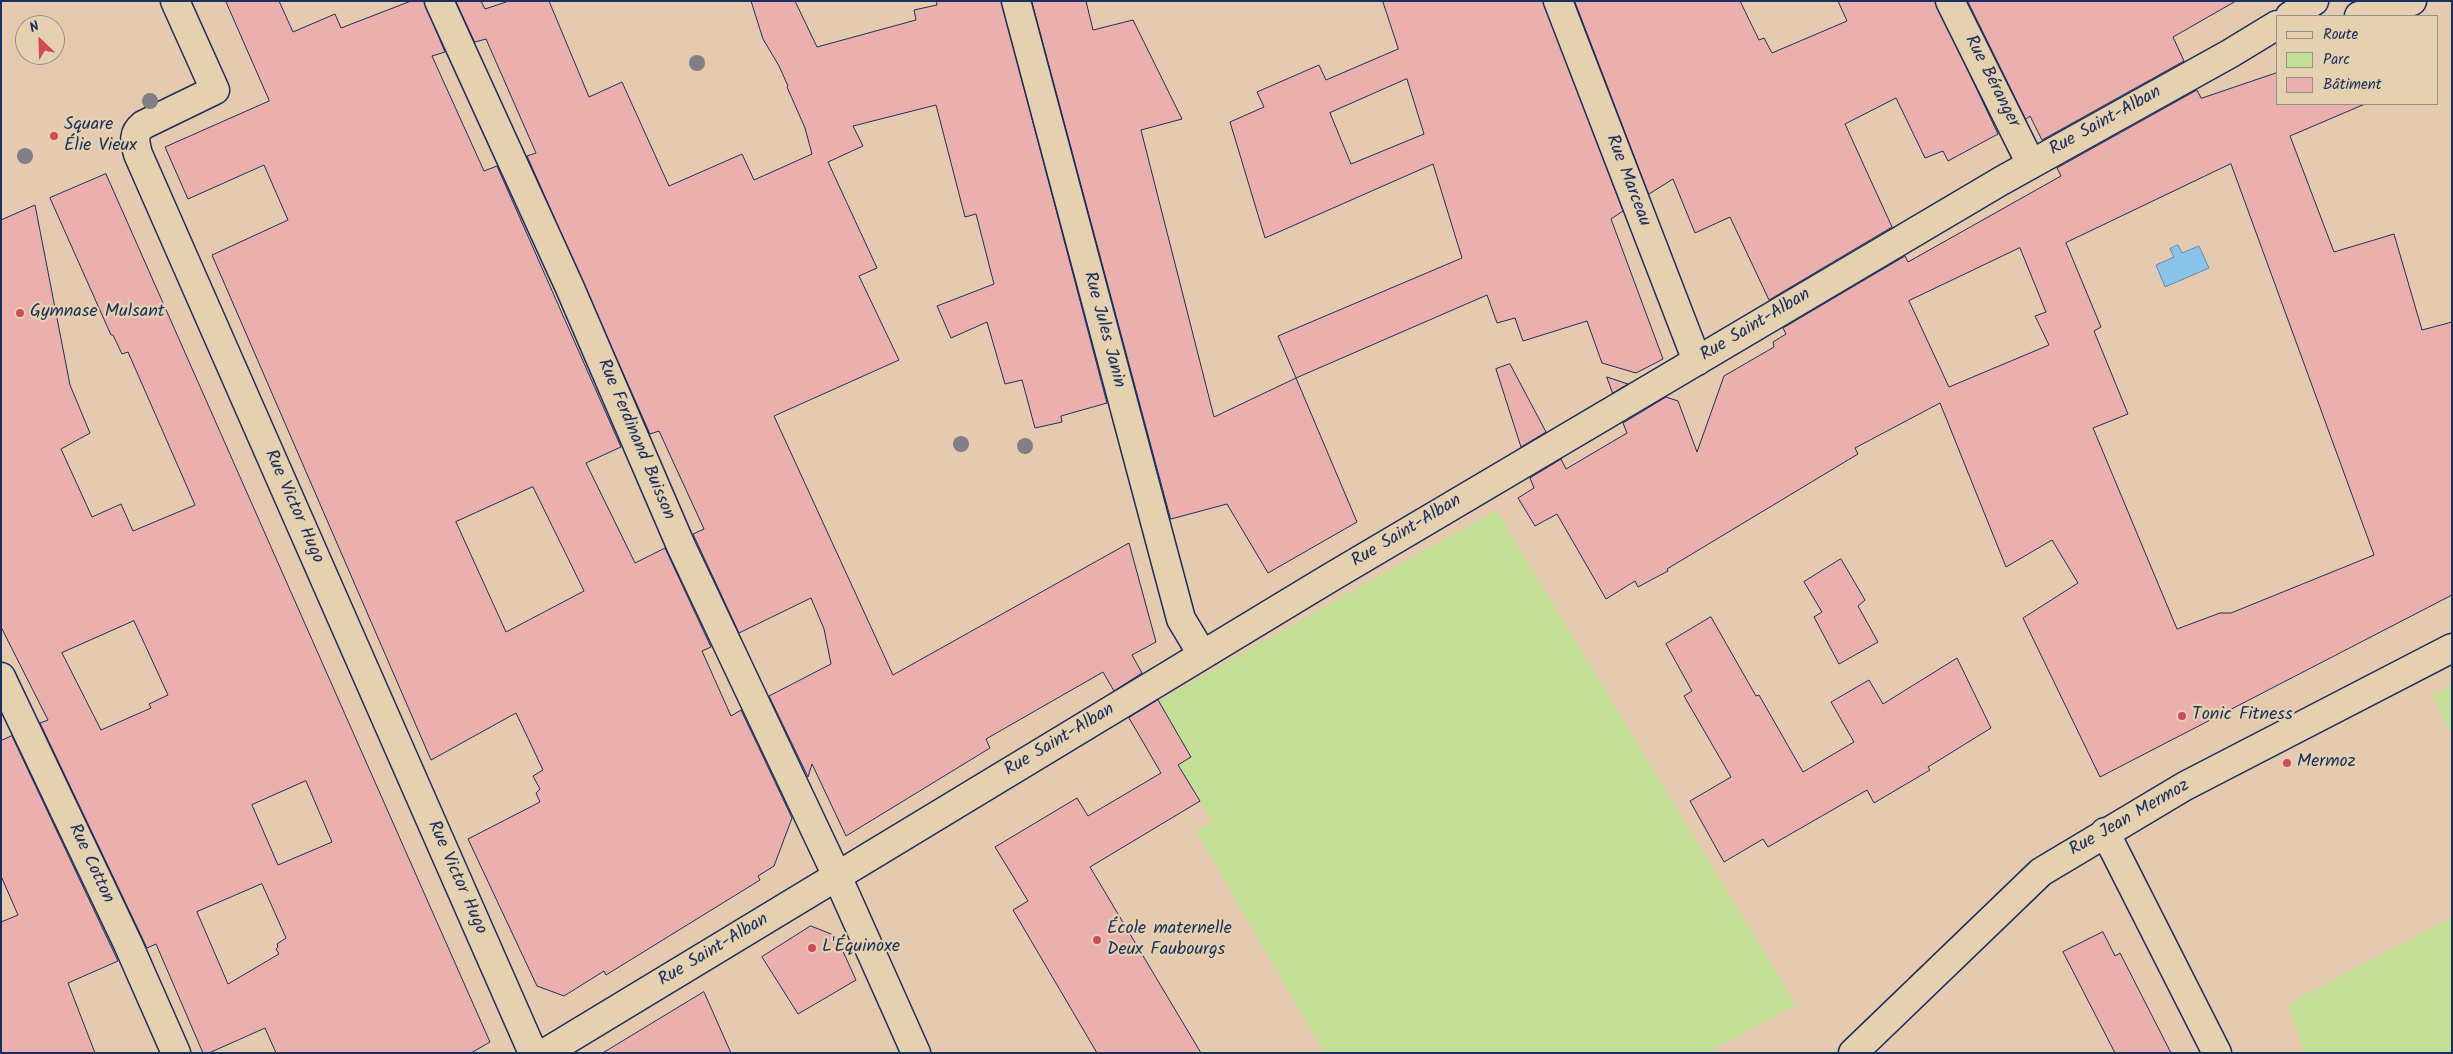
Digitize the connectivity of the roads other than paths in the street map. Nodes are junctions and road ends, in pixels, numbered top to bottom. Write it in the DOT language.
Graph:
graph roads {
  1 [pos="174,1"];
  2 [pos="439,1"];
  3 [pos="1016,1"];
  4 [pos="1558,1"];
  5 [pos="1950,1"];
  6 [pos="2314,1"];
  7 [pos="2412,1"];
  8 [pos="2292,15"];
  9 [pos="2363,15"];
  10 [pos="2276,26"];
  11 [pos="2276,40"];
  12 [pos="2231,53"];
  13 [pos="2031,164"];
  14 [pos="1697,361"];
  15 [pos="2452,648"];
  16 [pos="1202,654"];
  17 [pos="1,677"];
  18 [pos="2105,832"];
  19 [pos="837,876"];
  20 [pos="176,1053"];
  21 [pos="533,1053"];
  22 [pos="545,1053"];
  23 [pos="916,1053"];
  24 [pos="1853,1053"];
  25 [pos="2217,1053"];
  1 -- 21 [label="street, Rue Victor Hugo"];
  2 -- 19 [label="street, Rue Ferdinand Buisson"];
  3 -- 16 [label="street, Rue Jules Janin"];
  4 -- 14 [label="street, Rue Marceau"];
  5 -- 13 [label="street, Rue Béranger"];
  6 -- 8 [label="street"];
  7 -- 9 [label="street"];
  10 -- 12 [label="street, Rue Saint-Alban"];
  11 -- 12 [label="street"];
  12 -- 13 [label="street, Rue Saint-Alban"];
  13 -- 14 [label="street, Rue Saint-Alban"];
  14 -- 16 [label="street, Rue Saint-Alban"];
  15 -- 18 [label="street, Rue Jean Mermoz"];
  16 -- 19 [label="street, Rue Saint-Alban"];
  17 -- 20 [label="street, Rue Cotton"];
  18 -- 24 [label="street, Rue Jean Mermoz"];
  18 -- 25 [label="street"];
  19 -- 22 [label="street, Rue Saint-Alban"];
  19 -- 23 [label="street, Rue Ferdinand Buisson"];
}
